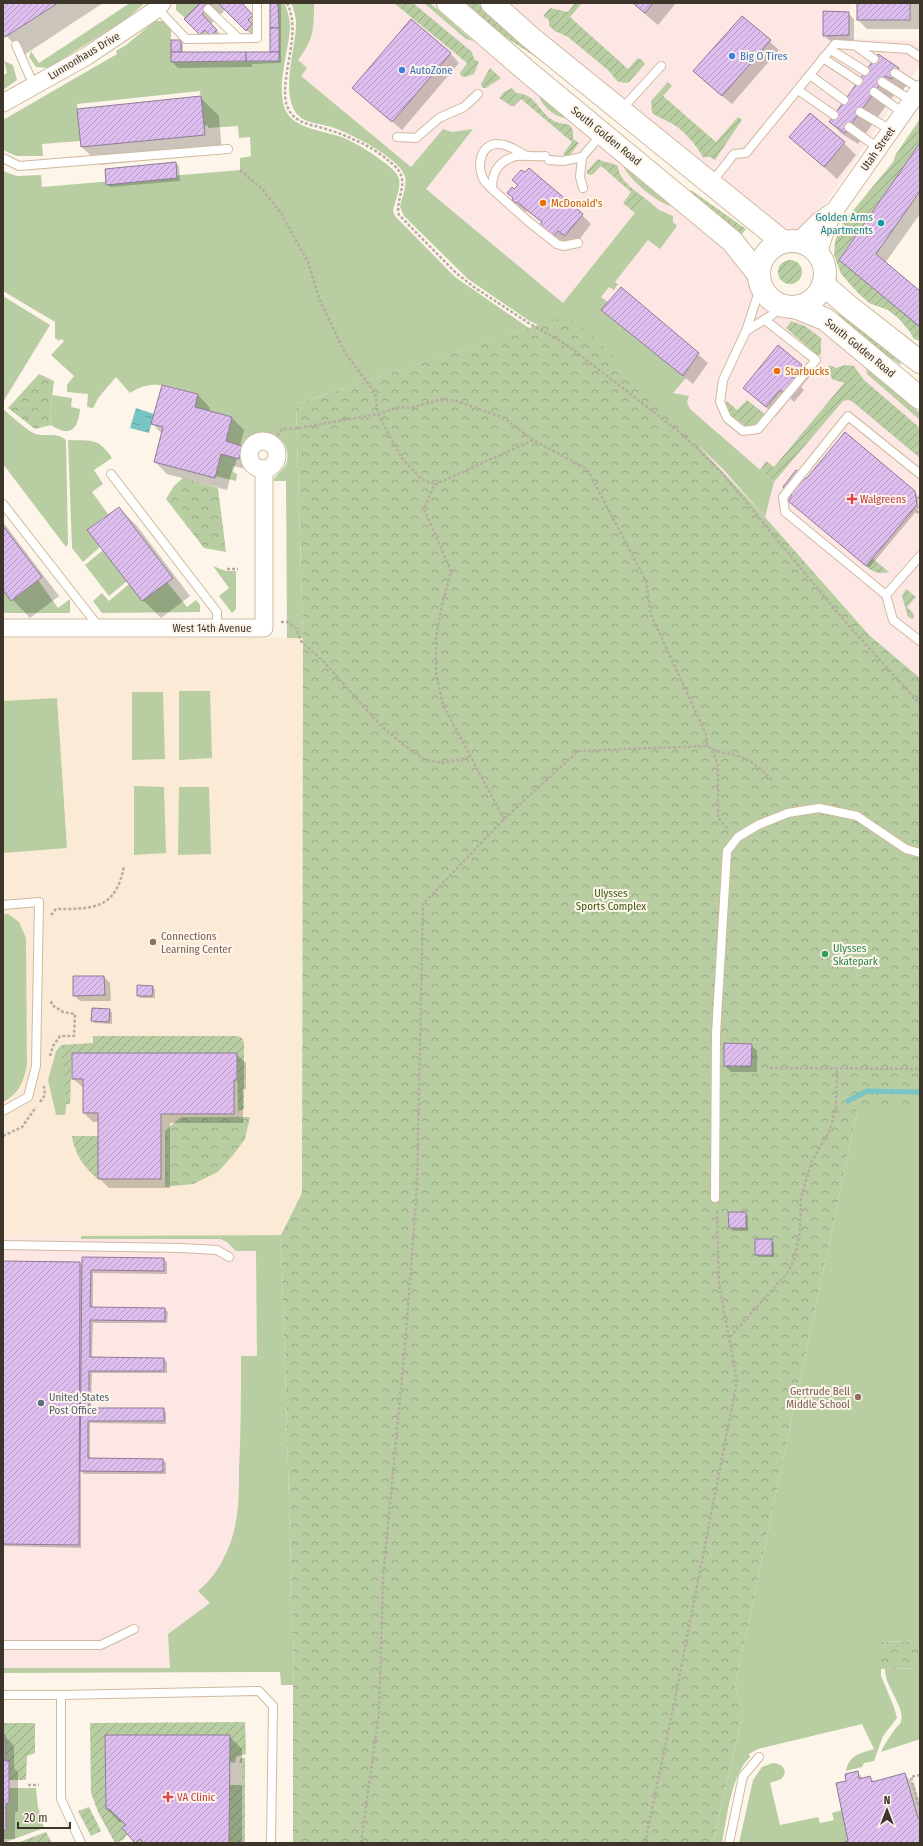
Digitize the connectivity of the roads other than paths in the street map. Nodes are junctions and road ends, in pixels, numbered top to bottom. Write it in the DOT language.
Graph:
graph roads {
  1 [pos="257,3"];
  2 [pos="448,3"];
  3 [pos="492,3"];
  4 [pos="160,6"];
  5 [pos="208,9"];
  6 [pos="238,38"];
  7 [pos="16,45"];
  8 [pos="855,46"];
  9 [pos="831,50"];
  10 [pos="823,58"];
  11 [pos="920,58"];
  12 [pos="874,59"];
  13 [pos="661,66"];
  14 [pos="865,71"];
  15 [pos="895,73"];
  16 [pos="810,75"];
  17 [pos="858,81"];
  18 [pos="882,82"];
  19 [pos="34,86"];
  20 [pos="798,90"];
  21 [pos="874,92"];
  22 [pos="478,94"];
  23 [pos="914,98"];
  24 [pos="844,100"];
  25 [pos="3,103"];
  26 [pos="621,110"];
  27 [pos="860,112"];
  28 [pos="834,114"];
  29 [pos="849,127"];
  30 [pos="891,130"];
  31 [pos="603,133"];
  32 [pos="397,137"];
  33 [pos="878,148"];
  34 [pos="228,149"];
  35 [pos="529,157"];
  36 [pos="582,157"];
  37 [pos="3,158"];
  38 [pos="711,183"];
  39 [pos="583,188"];
  40 [pos="492,189"];
  41 [pos="835,210"];
  42 [pos="791,242"];
  43 [pos="578,243"];
  44 [pos="818,253"];
  45 [pos="760,280"];
  46 [pos="823,284"];
  47 [pos="789,306"];
  48 [pos="765,320"];
  49 [pos="746,331"];
  50 [pos="920,362"];
  51 [pos="920,398"];
  52 [pos="264,469"];
  53 [pos="111,474"];
  54 [pos="920,474"];
  55 [pos="3,504"];
  56 [pos="920,556"];
  57 [pos="886,595"];
  58 [pos="99,627"];
  59 [pos="3,628"];
  60 [pos="217,628"];
  61 [pos="920,642"];
  62 [pos="920,853"];
  63 [pos="3,905"];
  64 [pos="3,1110"];
  65 [pos="716,1202"];
  66 [pos="3,1245"];
  67 [pos="229,1257"];
  68 [pos="134,1629"];
  69 [pos="3,1645"];
  70 [pos="61,1694"];
  71 [pos="3,1695"];
  72 [pos="760,1757"];
  73 [pos="81,1843"];
  74 [pos="271,1843"];
  75 [pos="729,1843"];
  1 -- 6 [label="lane"];
  2 -- 31 [label="main road, South Golden Road"];
  3 -- 26 [label="main road"];
  4 -- 6 [label="lane"];
  4 -- 19 [label="street, Lunnonhaus Drive"];
  5 -- 6 [label="lane"];
  7 -- 19 [label="lane"];
  8 -- 9 [label="lane"];
  8 -- 11 [label="lane"];
  8 -- 12 [label="lane"];
  9 -- 10 [label="lane"];
  9 -- 14 [label="lane"];
  10 -- 16 [label="lane"];
  10 -- 17 [label="lane"];
  13 -- 26 [label="lane"];
  15 -- 23 [label="lane"];
  16 -- 20 [label="lane"];
  16 -- 24 [label="lane"];
  18 -- 23 [label="lane"];
  19 -- 25 [label="street, Lunnonhaus Drive"];
  20 -- 28 [label="lane"];
  20 -- 38 [label="lane"];
  21 -- 23 [label="lane"];
  22 -- 32 [label="lane"];
  23 -- 30 [label="street, Utah Street"];
  26 -- 38 [label="main road"];
  27 -- 30 [label="lane"];
  29 -- 33 [label="lane"];
  30 -- 33 [label="street, Utah Street"];
  31 -- 36 [label="lane"];
  31 -- 45 [label="main road, South Golden Road"];
  33 -- 41 [label="street, Utah Street"];
  34 -- 37 [label="lane"];
  35 -- 36 [label="lane"];
  35 -- 40 [label="lane"];
  35 -- 40 [label="lane"];
  36 -- 39 [label="lane"];
  38 -- 42 [label="main road"];
  40 -- 43 [label="lane"];
  41 -- 42 [label="street, Utah Street"];
  41 -- 44 [label="street, Utah Street"];
  42 -- 44 [label="main road"];
  42 -- 45 [label="main road"];
  44 -- 46 [label="main road"];
  45 -- 47 [label="main road"];
  45 -- 49 [label="lane"];
  46 -- 47 [label="main road"];
  46 -- 50 [label="main road"];
  47 -- 48 [label="lane"];
  47 -- 51 [label="main road, South Golden Road"];
  48 -- 49 [label="lane"];
  48 -- 49 [label="lane"];
  52 -- 52 [label="street"];
  52 -- 60 [label="street, West 14th Avenue"];
  53 -- 60 [label="lane"];
  54 -- 57 [label="lane"];
  55 -- 58 [label="lane"];
  56 -- 57 [label="lane"];
  57 -- 61 [label="lane"];
  58 -- 59 [label="street, West 14th Avenue"];
  58 -- 60 [label="street, West 14th Avenue"];
  62 -- 65 [label="lane"];
  63 -- 64 [label="lane"];
  66 -- 67 [label="lane"];
  68 -- 69 [label="lane"];
  70 -- 71 [label="lane"];
  70 -- 73 [label="lane"];
  70 -- 74 [label="lane"];
  72 -- 75 [label="lane"];
}
